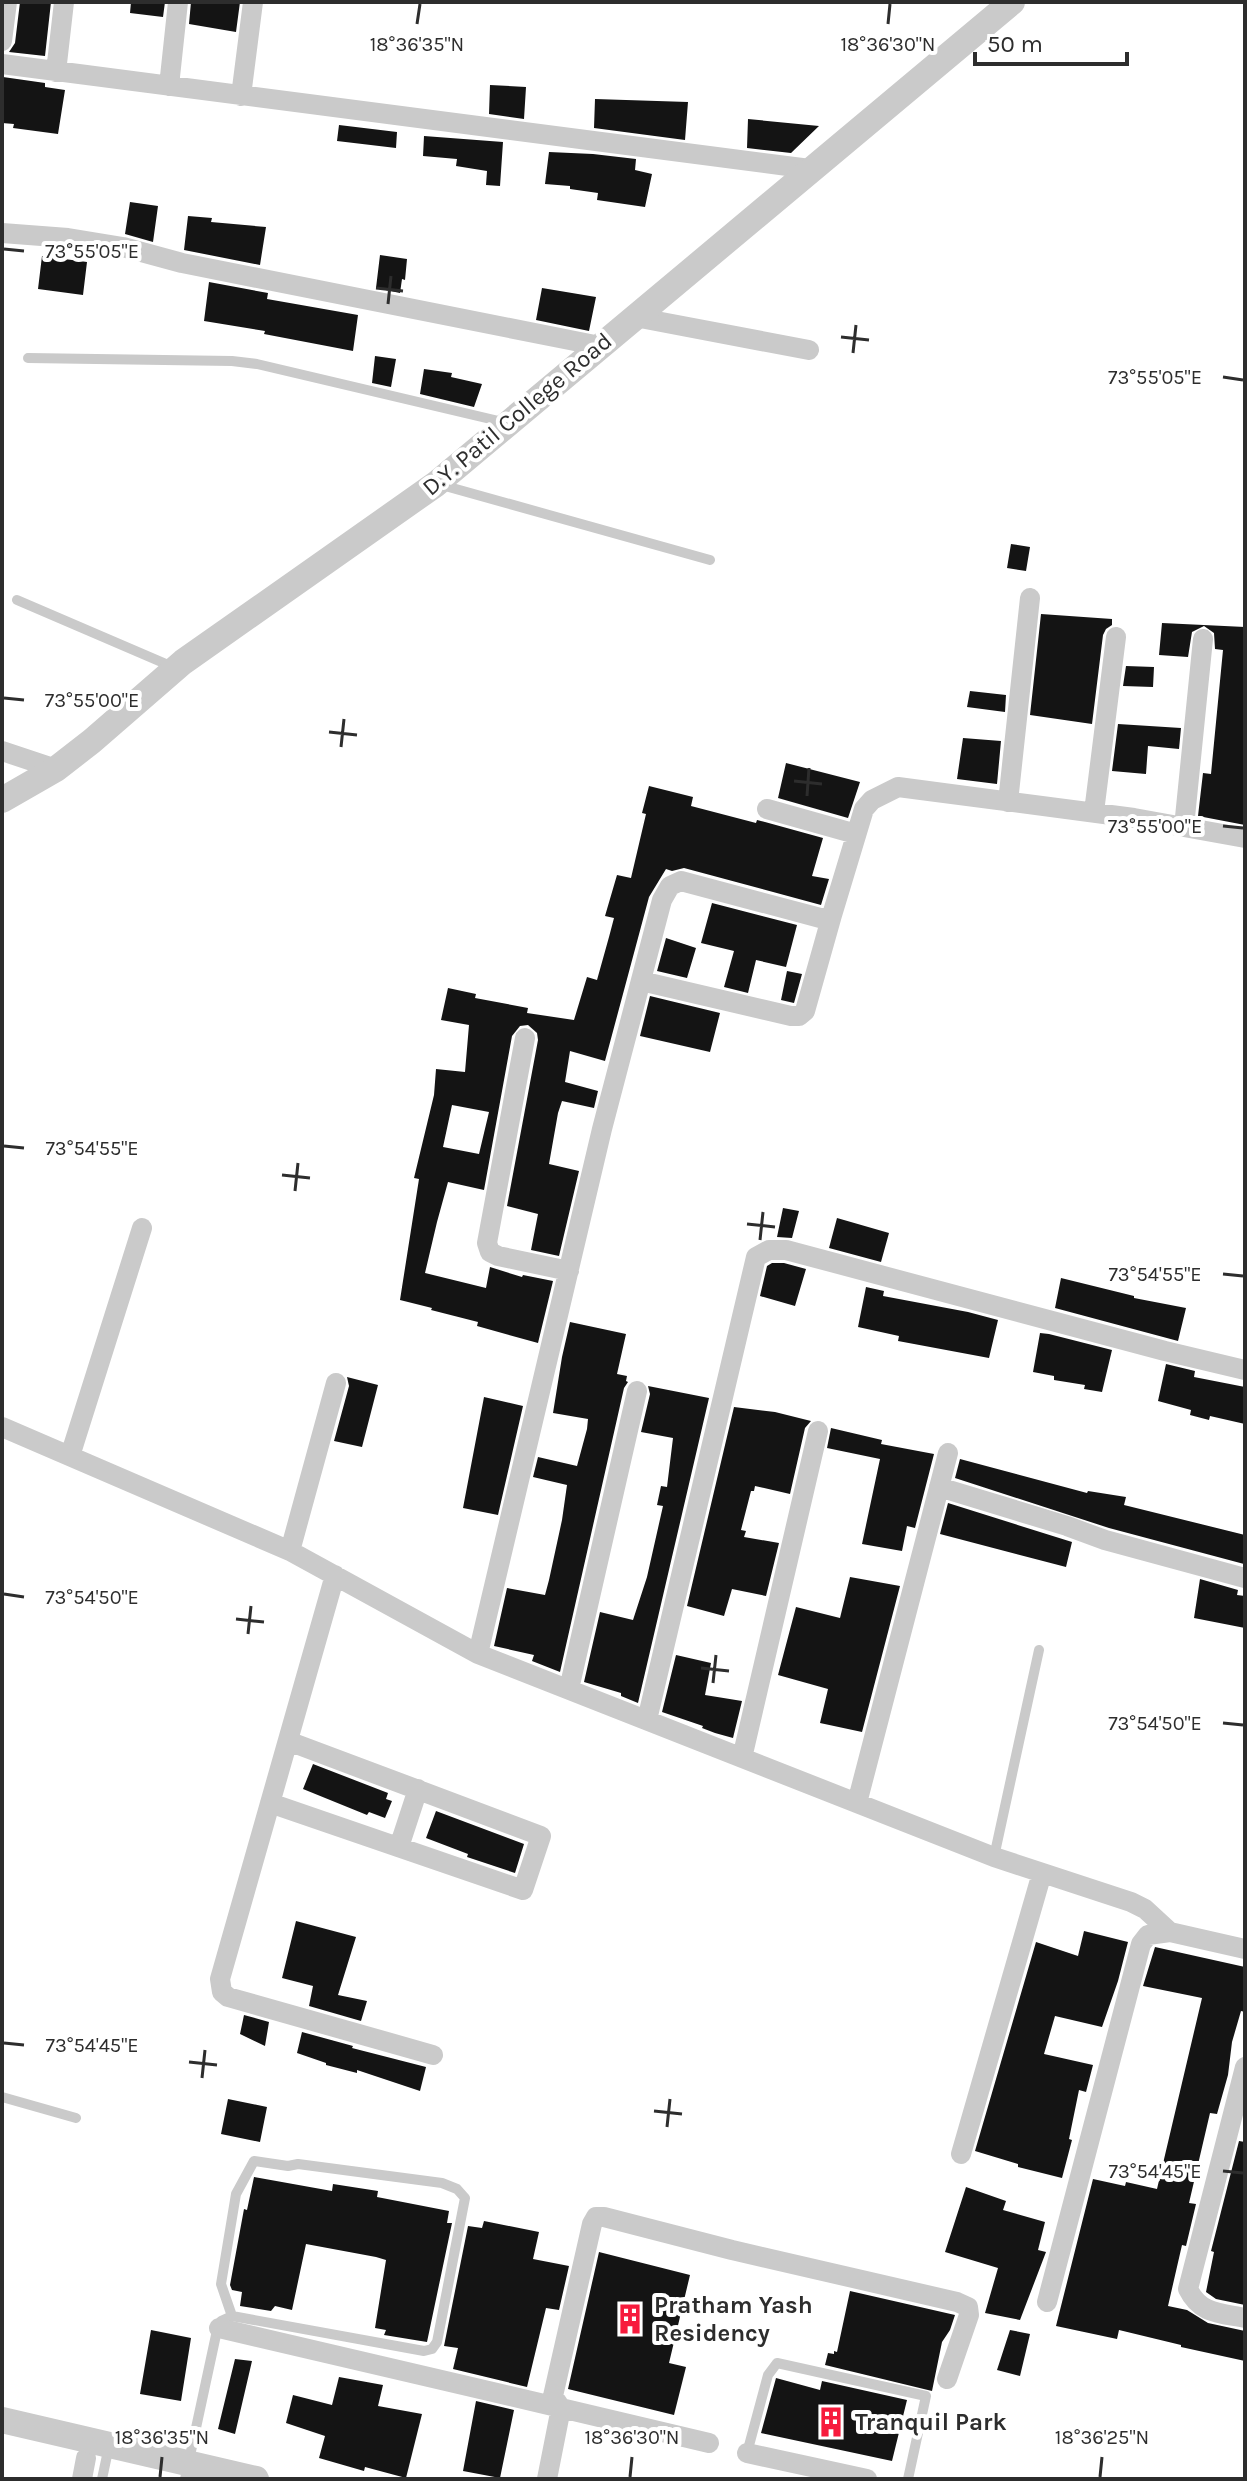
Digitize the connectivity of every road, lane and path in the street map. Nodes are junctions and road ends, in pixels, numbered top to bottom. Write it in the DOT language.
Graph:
graph roads {
  1 [pos="7,2"];
  2 [pos="64,2"];
  3 [pos="178,2"];
  4 [pos="253,2"];
  5 [pos="1012,2"];
  6 [pos="2,41"];
  7 [pos="2,64"];
  8 [pos="56,72"];
  9 [pos="169,86"];
  10 [pos="241,96"];
  11 [pos="810,169"];
  12 [pos="2,233"];
  13 [pos="635,317"];
  14 [pos="600,346"];
  15 [pos="809,350"];
  16 [pos="28,358"];
  17 [pos="509,423"];
  18 [pos="436,484"];
  19 [pos="710,560"];
  20 [pos="1030,598"];
  21 [pos="17,600"];
  22 [pos="1116,637"];
  23 [pos="1203,639"];
  24 [pos="176,669"];
  25 [pos="2,751"];
  26 [pos="56,769"];
  27 [pos="2,800"];
  28 [pos="1008,802"];
  29 [pos="767,809"];
  30 [pos="1094,812"];
  31 [pos="1184,827"];
  32 [pos="856,834"];
  33 [pos="1245,838"];
  34 [pos="832,915"];
  35 [pos="641,981"];
  36 [pos="525,1038"];
  37 [pos="142,1228"];
  38 [pos="569,1271"];
  39 [pos="1245,1370"];
  40 [pos="336,1383"];
  41 [pos="637,1391"];
  42 [pos="2,1427"];
  43 [pos="818,1431"];
  44 [pos="948,1453"];
  45 [pos="70,1456"];
  46 [pos="939,1487"];
  47 [pos="290,1551"];
  48 [pos="335,1575"];
  49 [pos="1245,1578"];
  50 [pos="1039,1650"];
  51 [pos="478,1654"];
  52 [pos="569,1689"];
  53 [pos="647,1720"];
  54 [pos="288,1741"];
  55 [pos="742,1758"];
  56 [pos="418,1789"];
  57 [pos="270,1803"];
  58 [pos="857,1803"];
  59 [pos="399,1847"];
  60 [pos="994,1857"];
  61 [pos="1042,1873"];
  62 [pos="1170,1932"];
  63 [pos="1245,1949"];
  64 [pos="433,2055"];
  65 [pos="1245,2067"];
  66 [pos="2,2097"];
  67 [pos="76,2118"];
  68 [pos="961,2154"];
  69 [pos="1047,2302"];
  70 [pos="1245,2318"];
  71 [pos="225,2322"];
  72 [pos="947,2379"];
  73 [pos="561,2408"];
  74 [pos="2,2420"];
  75 [pos="709,2443"];
  76 [pos="98,2452"];
  77 [pos="747,2453"];
  78 [pos="195,2473"];
  79 [pos="814,2474"];
  80 [pos="82,2479"];
  81 [pos="102,2479"];
  82 [pos="256,2479"];
  83 [pos="547,2479"];
  84 [pos="867,2479"];
  85 [pos="908,2479"];
  1 -- 6 [label="street"];
  2 -- 8 [label="street"];
  3 -- 9 [label="street"];
  4 -- 10 [label="street"];
  5 -- 11 [label="street, D.Y. Patil College Road"];
  7 -- 8 [label="street"];
  8 -- 9 [label="street"];
  9 -- 10 [label="street"];
  10 -- 11 [label="street"];
  11 -- 13 [label="street, D.Y. Patil College Road"];
  12 -- 14 [label="street"];
  13 -- 14 [label="street, D.Y. Patil College Road"];
  13 -- 15 [label="street"];
  14 -- 17 [label="street, D.Y. Patil College Road"];
  16 -- 17 [label="lane"];
  17 -- 18 [label="street, D.Y. Patil College Road"];
  18 -- 19 [label="lane"];
  18 -- 24 [label="street, D.Y. Patil College Road"];
  20 -- 28 [label="street"];
  21 -- 24 [label="lane"];
  22 -- 30 [label="street"];
  23 -- 31 [label="street"];
  24 -- 26 [label="street, D.Y. Patil College Road"];
  25 -- 26 [label="street"];
  26 -- 27 [label="street, D.Y. Patil College Road"];
  28 -- 30 [label="street"];
  28 -- 32 [label="street"];
  29 -- 32 [label="street"];
  30 -- 31 [label="street"];
  31 -- 33 [label="street"];
  32 -- 34 [label="street"];
  34 -- 35 [label="street"];
  34 -- 35 [label="street"];
  35 -- 38 [label="street"];
  36 -- 38 [label="street"];
  37 -- 45 [label="street"];
  38 -- 51 [label="street"];
  39 -- 53 [label="street"];
  40 -- 47 [label="street"];
  41 -- 52 [label="street"];
  42 -- 45 [label="street"];
  43 -- 55 [label="street"];
  44 -- 46 [label="street"];
  45 -- 47 [label="street"];
  46 -- 49 [label="street"];
  46 -- 58 [label="street"];
  47 -- 48 [label="street"];
  48 -- 51 [label="street"];
  48 -- 54 [label="street"];
  50 -- 60 [label="lane"];
  51 -- 52 [label="street"];
  52 -- 53 [label="street"];
  53 -- 55 [label="street"];
  54 -- 56 [label="street"];
  54 -- 57 [label="street"];
  55 -- 58 [label="street"];
  56 -- 59 [label="street"];
  56 -- 59 [label="street"];
  57 -- 59 [label="street"];
  57 -- 64 [label="street"];
  58 -- 60 [label="street"];
  60 -- 61 [label="street"];
  61 -- 62 [label="street"];
  61 -- 68 [label="street"];
  62 -- 63 [label="street"];
  62 -- 69 [label="street"];
  65 -- 70 [label="street"];
  66 -- 67 [label="lane"];
  71 -- 71 [label="lane"];
  71 -- 73 [label="street"];
  71 -- 78 [label="lane"];
  72 -- 73 [label="street"];
  73 -- 75 [label="street"];
  73 -- 83 [label="street"];
  74 -- 76 [label="street"];
  76 -- 78 [label="street"];
  76 -- 80 [label="street"];
  76 -- 81 [label="lane"];
  77 -- 79 [label="street"];
  77 -- 85 [label="lane"];
  78 -- 82 [label="street"];
  79 -- 84 [label="street"];
}
